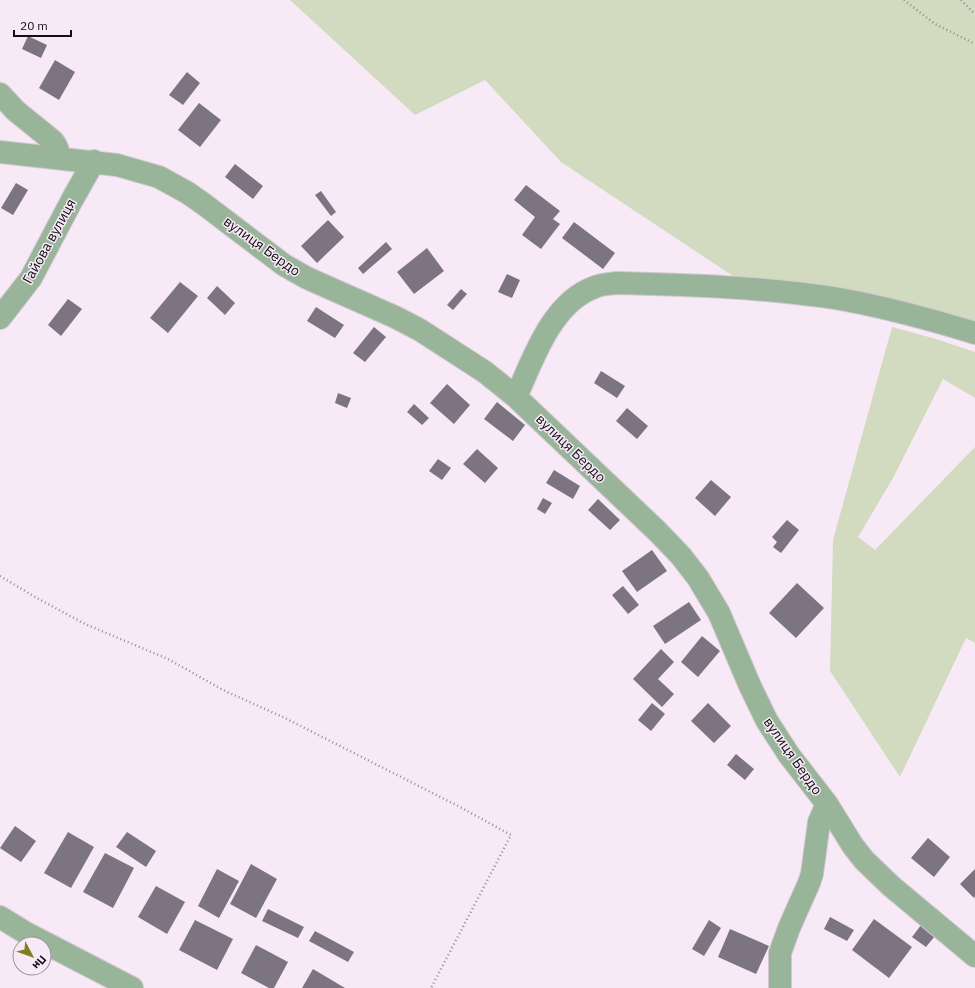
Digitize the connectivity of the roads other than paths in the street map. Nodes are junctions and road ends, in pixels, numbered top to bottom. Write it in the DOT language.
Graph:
graph roads {
  1 [pos="0,94"];
  2 [pos="0,152"];
  3 [pos="59,158"];
  4 [pos="94,162"];
  5 [pos="0,318"];
  6 [pos="975,333"];
  7 [pos="516,397"];
  8 [pos="827,804"];
  9 [pos="0,917"];
  10 [pos="975,956"];
  11 [pos="132,988"];
  12 [pos="780,988"];
  1 -- 3 [label="street"];
  2 -- 3 [label="street, вулиця Бердо"];
  3 -- 4 [label="street, вулиця Бердо"];
  4 -- 5 [label="street, Гайова вулиця"];
  4 -- 7 [label="street, вулиця Бердо"];
  6 -- 7 [label="street"];
  7 -- 8 [label="street, вулиця Бердо"];
  8 -- 10 [label="street, вулиця Бердо"];
  8 -- 12 [label="street"];
  9 -- 11 [label="street"];
}
